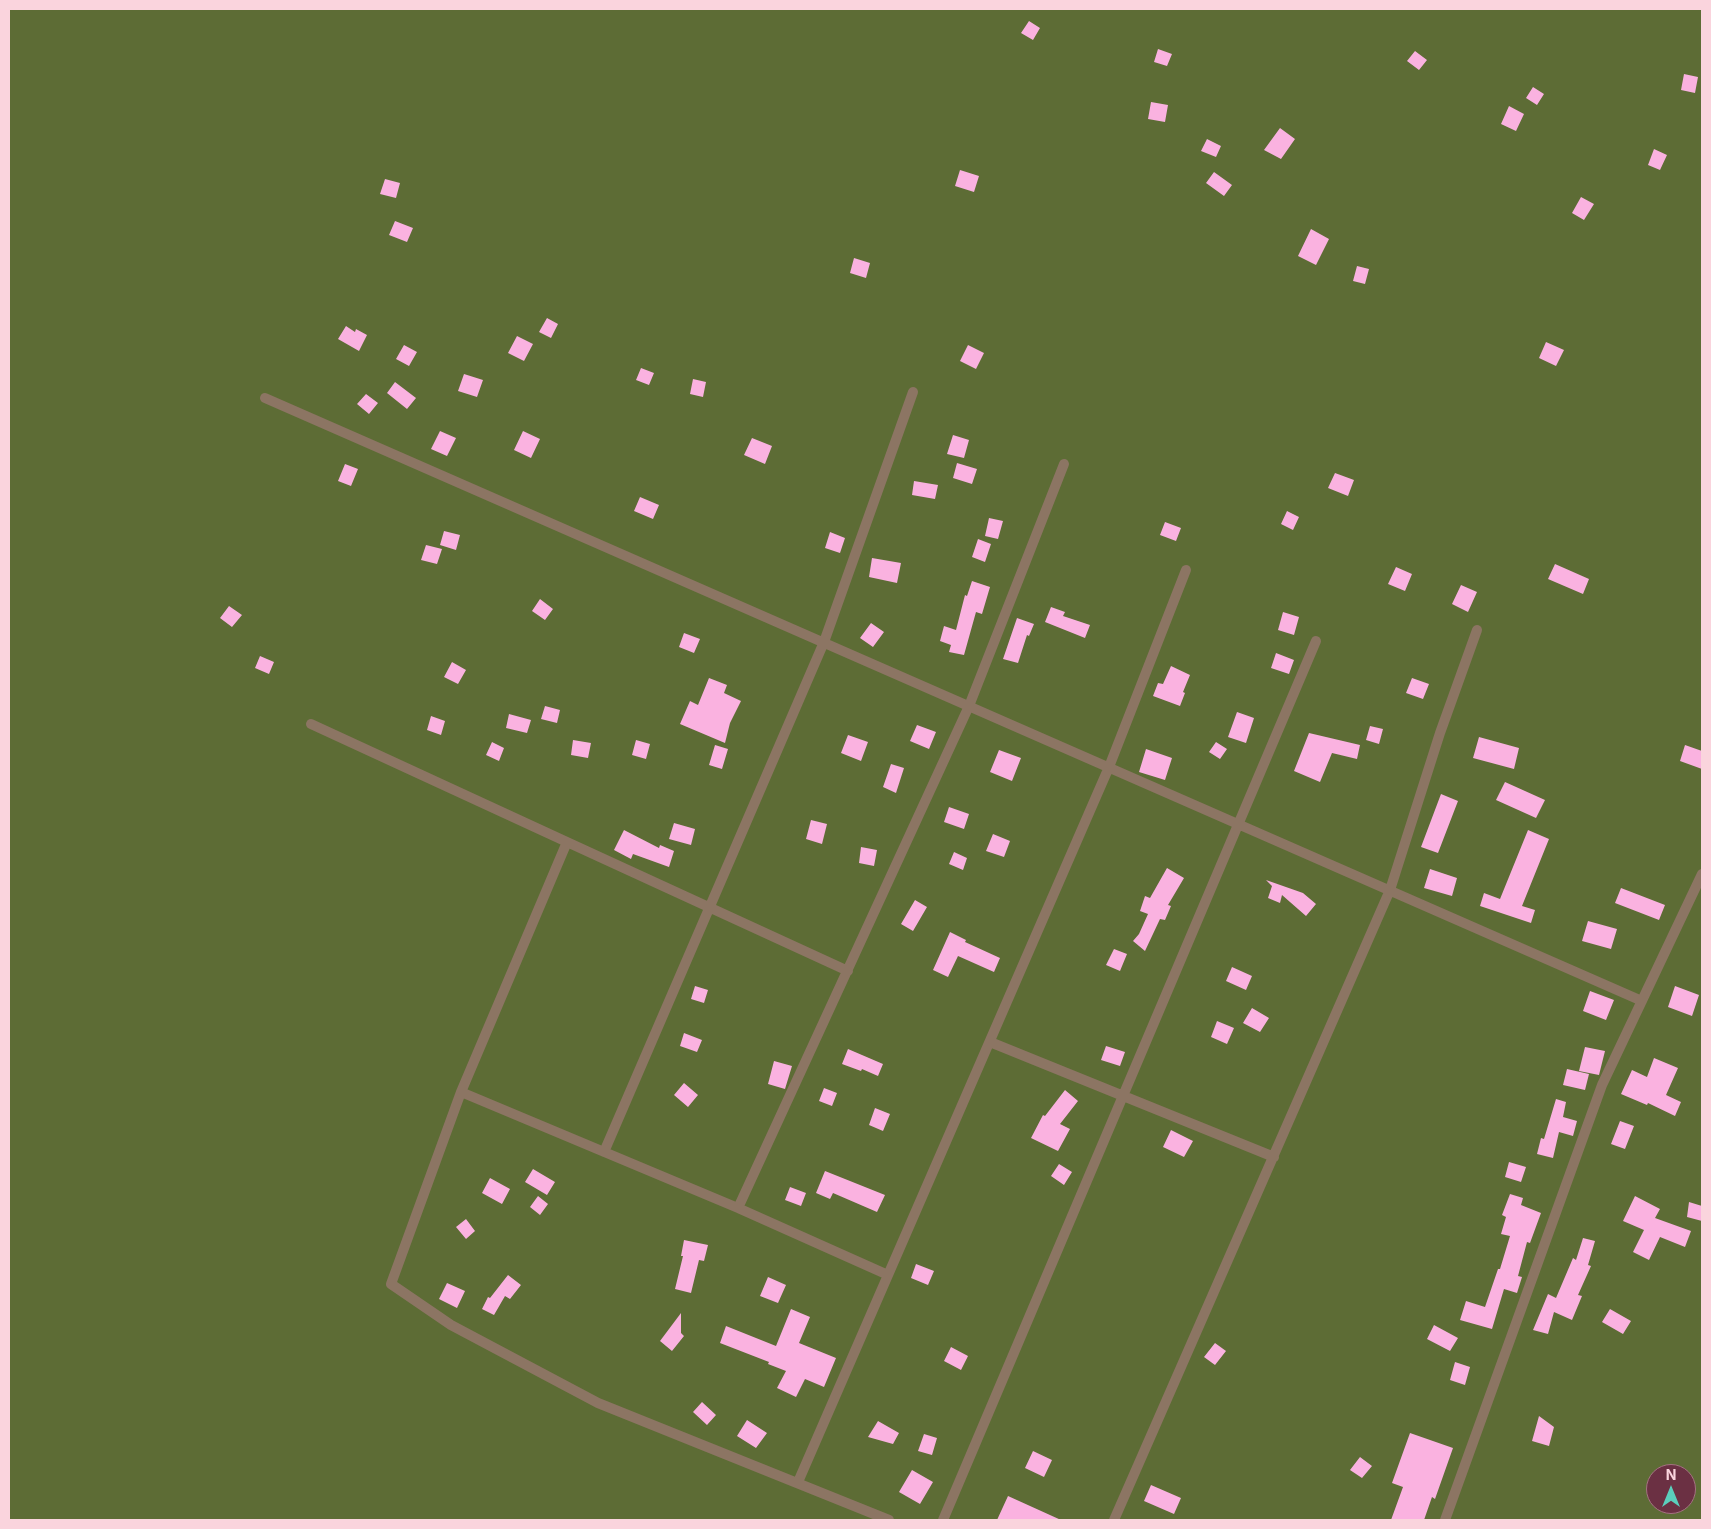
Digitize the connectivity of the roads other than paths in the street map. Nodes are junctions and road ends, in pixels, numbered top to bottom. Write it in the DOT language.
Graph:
graph roads {
  1 [pos="913,392"];
  2 [pos="265,398"];
  3 [pos="1064,464"];
  4 [pos="1186,570"];
  5 [pos="1477,630"];
  6 [pos="1316,641"];
  7 [pos="824,642"];
  8 [pos="970,706"];
  9 [pos="311,724"];
  10 [pos="1109,767"];
  11 [pos="1239,824"];
  12 [pos="567,842"];
  13 [pos="1702,874"];
  14 [pos="1390,890"];
  15 [pos="709,908"];
  16 [pos="848,971"];
  17 [pos="1642,1001"];
  18 [pos="990,1042"];
  19 [pos="461,1092"];
  20 [pos="1124,1096"];
  21 [pos="604,1152"];
  22 [pos="1274,1157"];
  23 [pos="738,1208"];
  24 [pos="888,1275"];
  25 [pos="798,1482"];
  26 [pos="889,1520"];
  27 [pos="943,1520"];
  28 [pos="1114,1520"];
  29 [pos="1445,1520"];
  1 -- 7 [label="street"];
  2 -- 7 [label="street"];
  3 -- 8 [label="street"];
  4 -- 10 [label="street"];
  5 -- 14 [label="street"];
  6 -- 11 [label="street"];
  7 -- 8 [label="street"];
  7 -- 15 [label="street"];
  8 -- 10 [label="street"];
  8 -- 16 [label="street"];
  9 -- 12 [label="street"];
  10 -- 11 [label="street"];
  10 -- 18 [label="street"];
  11 -- 14 [label="street"];
  11 -- 20 [label="street"];
  12 -- 15 [label="street"];
  12 -- 19 [label="street"];
  13 -- 17 [label="street"];
  14 -- 17 [label="street"];
  14 -- 22 [label="street"];
  15 -- 16 [label="street"];
  15 -- 21 [label="street"];
  16 -- 23 [label="street"];
  17 -- 29 [label="street"];
  18 -- 20 [label="street"];
  18 -- 24 [label="street"];
  19 -- 21 [label="street"];
  19 -- 25 [label="street"];
  20 -- 22 [label="street"];
  20 -- 27 [label="street"];
  21 -- 23 [label="street"];
  22 -- 28 [label="street"];
  23 -- 24 [label="street"];
  24 -- 25 [label="street"];
  25 -- 26 [label="street"];
}
